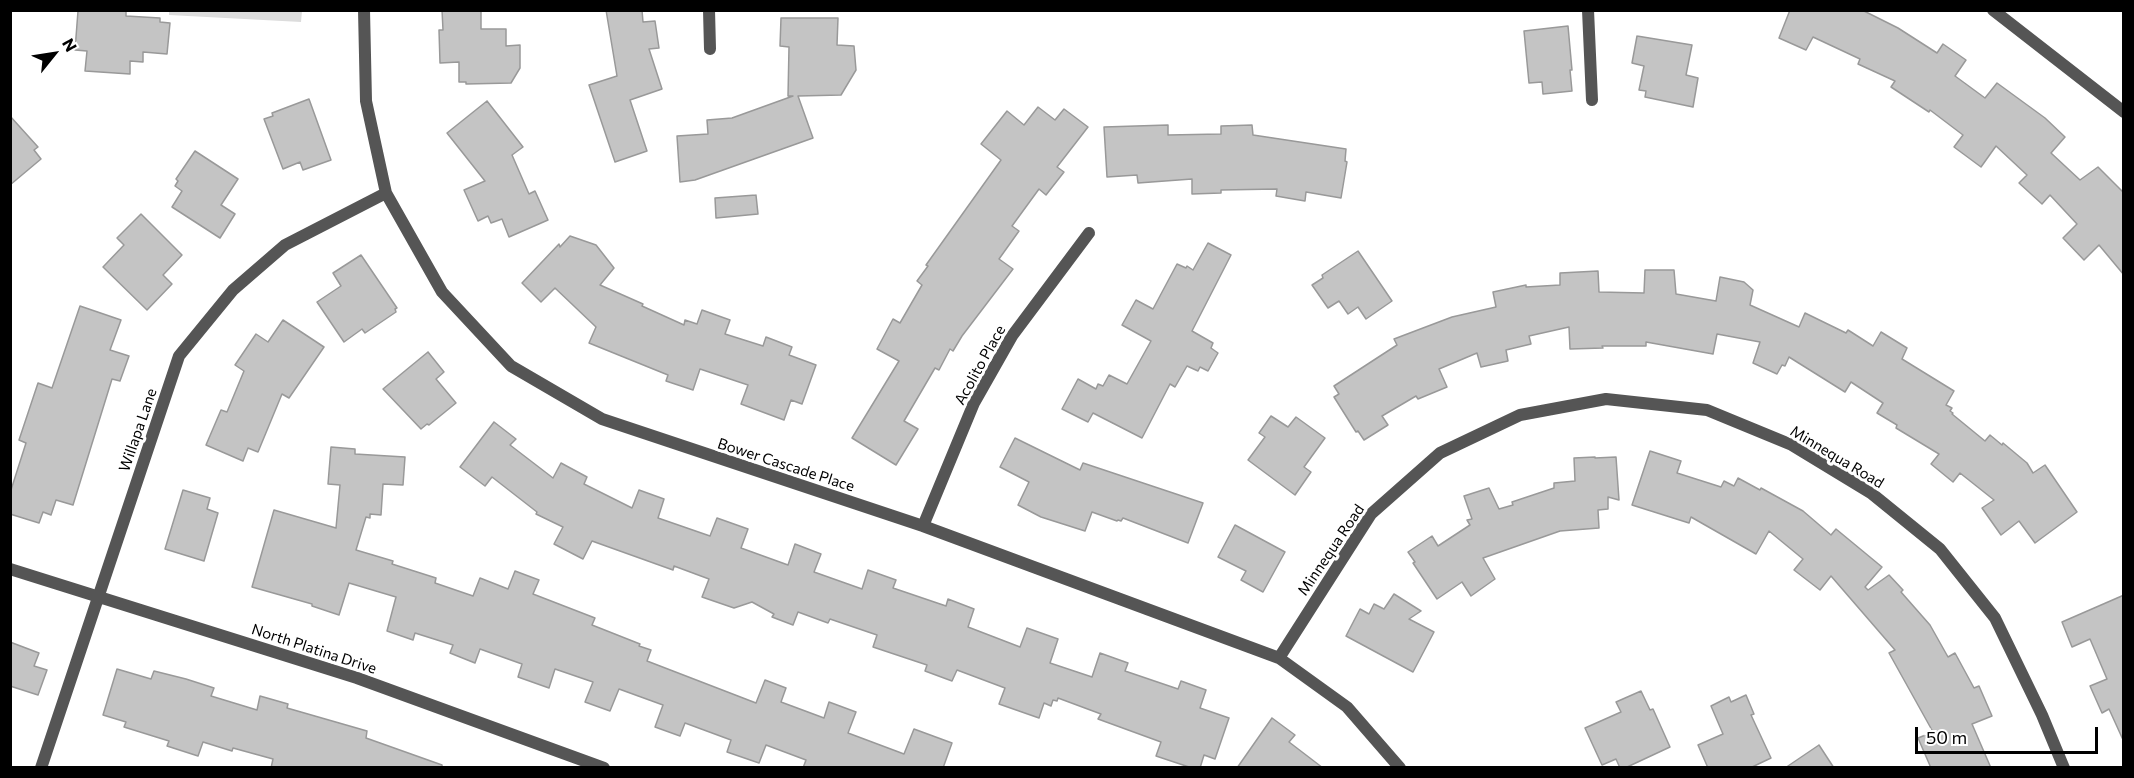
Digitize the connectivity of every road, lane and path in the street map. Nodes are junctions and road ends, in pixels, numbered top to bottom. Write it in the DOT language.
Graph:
graph roads {
  1 [pos="364,10"];
  2 [pos="709,10"];
  3 [pos="1588,10"];
  4 [pos="1993,10"];
  5 [pos="710,50"];
  6 [pos="1592,100"];
  7 [pos="2124,112"];
  8 [pos="386,193"];
  9 [pos="1089,233"];
  10 [pos="923,526"];
  11 [pos="10,569"];
  12 [pos="97,595"];
  13 [pos="1279,658"];
  14 [pos="41,768"];
  15 [pos="604,768"];
  16 [pos="1400,768"];
  17 [pos="2064,768"];
  1 -- 8 [label="street, Bower Cascade Place"];
  2 -- 5 [label="street"];
  3 -- 6 [label="street"];
  4 -- 7 [label="street"];
  8 -- 10 [label="street, Bower Cascade Place"];
  8 -- 12 [label="street, Willapa Lane"];
  9 -- 10 [label="street, Acolito Place"];
  10 -- 13 [label="street, Bower Cascade Place"];
  11 -- 12 [label="street, North Platina Drive"];
  12 -- 14 [label="street, Willapa Lane"];
  12 -- 15 [label="street, North Platina Drive"];
  13 -- 16 [label="street, Bower Cascade Place"];
  13 -- 17 [label="street, Minnequa Road"];
}
